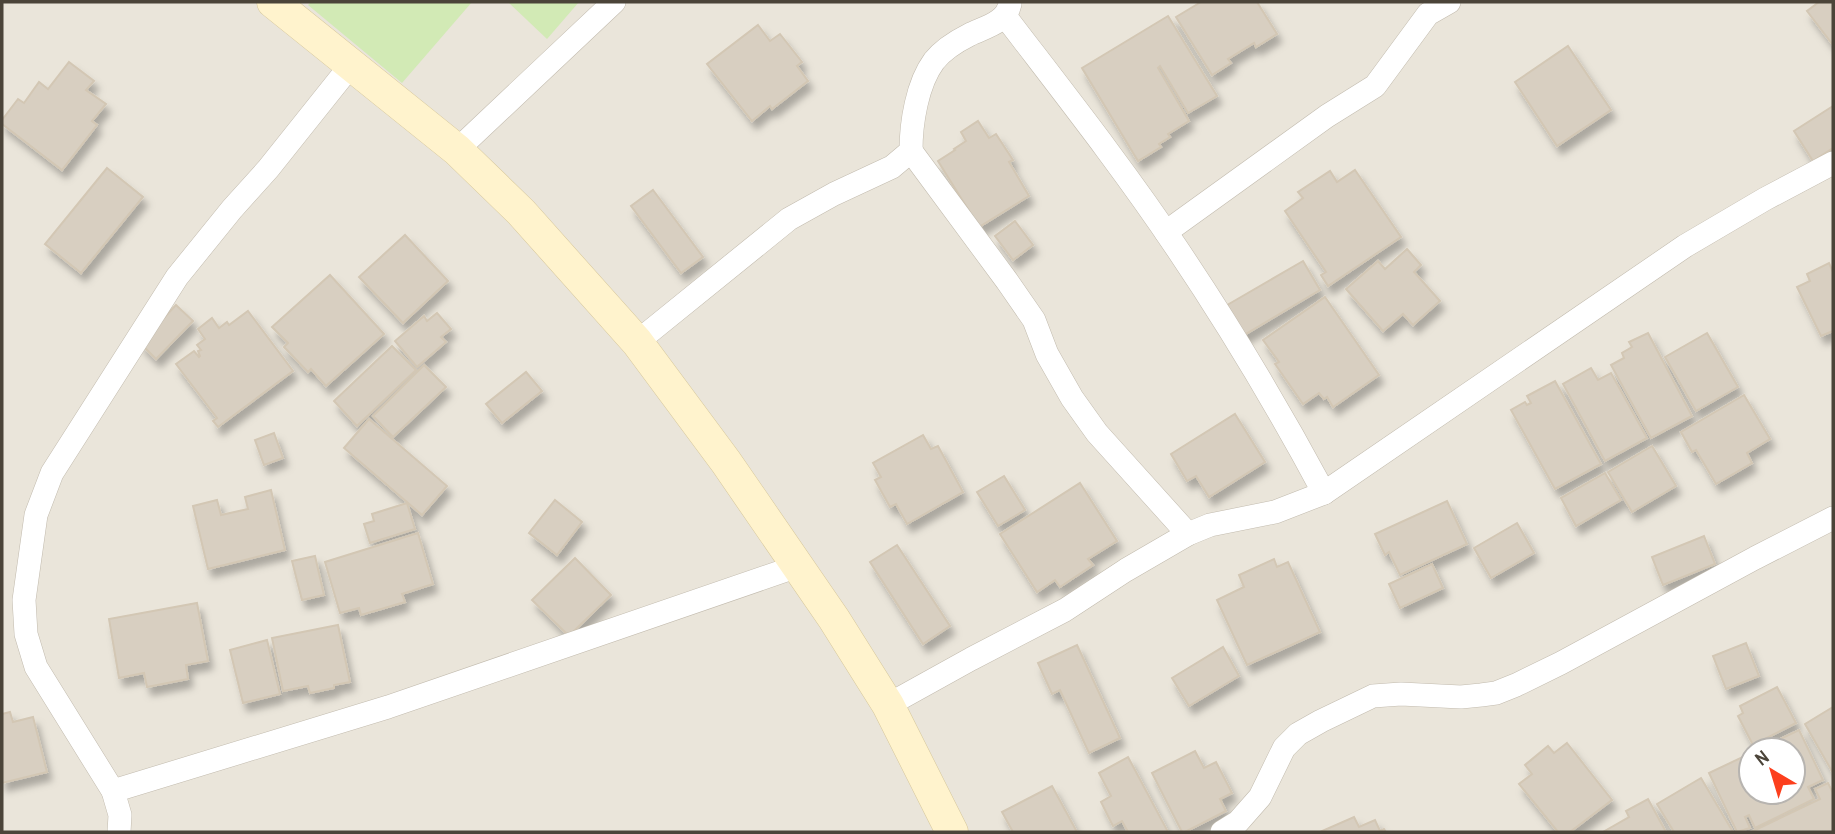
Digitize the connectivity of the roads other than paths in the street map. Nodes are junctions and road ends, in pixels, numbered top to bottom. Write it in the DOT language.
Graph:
graph roads {
  1 [pos="273,2"];
  2 [pos="614,2"];
  3 [pos="1449,2"];
  4 [pos="1008,9"];
  5 [pos="351,65"];
  6 [pos="457,150"];
  7 [pos="911,151"];
  8 [pos="1833,163"];
  9 [pos="1166,232"];
  10 [pos="637,342"];
  11 [pos="1324,493"];
  12 [pos="1833,518"];
  13 [pos="1188,534"];
  14 [pos="797,566"];
  15 [pos="888,705"];
  16 [pos="113,791"];
  17 [pos="119,832"];
  18 [pos="952,832"];
  19 [pos="1222,832"];
  1 -- 5 [label="street"];
  2 -- 6 [label="street"];
  3 -- 9 [label="street"];
  4 -- 7 [label="street"];
  4 -- 9 [label="street"];
  5 -- 6 [label="street"];
  5 -- 16 [label="street"];
  6 -- 10 [label="street"];
  7 -- 10 [label="street"];
  7 -- 13 [label="street"];
  8 -- 11 [label="street"];
  9 -- 11 [label="street"];
  10 -- 14 [label="street"];
  11 -- 13 [label="street"];
  12 -- 19 [label="street"];
  13 -- 15 [label="street"];
  14 -- 15 [label="street"];
  14 -- 16 [label="street"];
  15 -- 18 [label="street"];
  16 -- 17 [label="street"];
}
